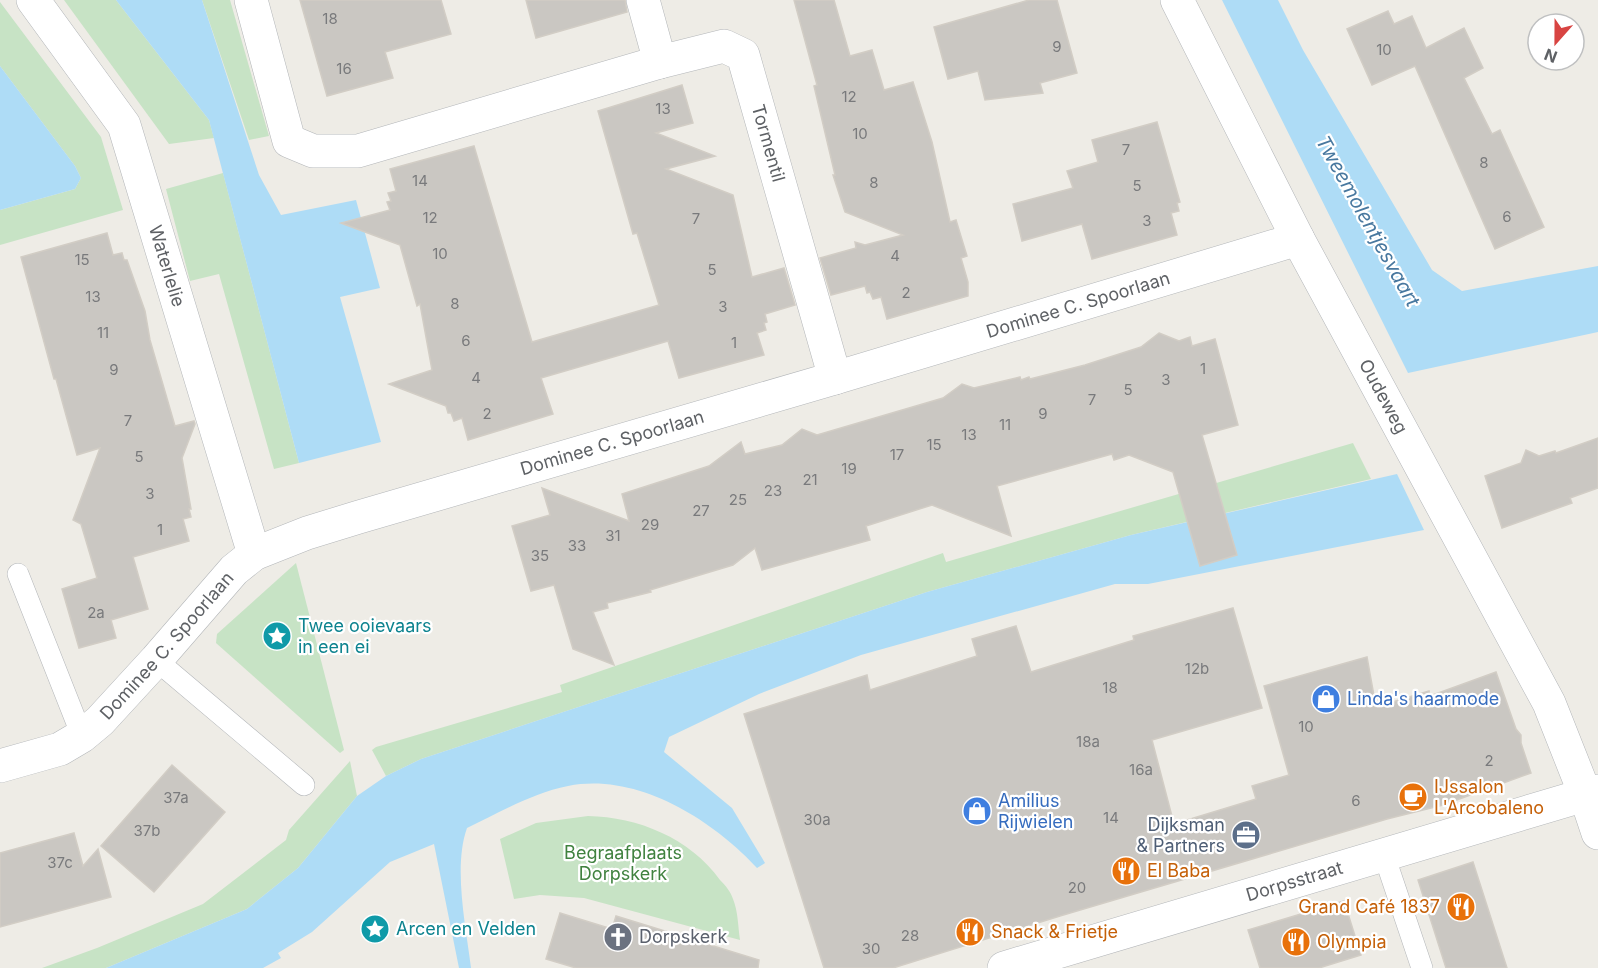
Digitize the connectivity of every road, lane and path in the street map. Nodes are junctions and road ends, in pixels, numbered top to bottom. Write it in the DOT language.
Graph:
graph roads {
  1 [pos="33,0"];
  2 [pos="250,0"];
  3 [pos="643,0"];
  4 [pos="1177,0"];
  5 [pos="660,62"];
  6 [pos="1298,239"];
  7 [pos="835,378"];
  8 [pos="254,554"];
  9 [pos="18,574"];
  10 [pos="156,660"];
  11 [pos="82,736"];
  12 [pos="0,766"];
  13 [pos="304,785"];
  14 [pos="1592,793"];
  15 [pos="1598,833"];
  16 [pos="1384,855"];
  17 [pos="1004,968"];
  18 [pos="1422,968"];
  1 -- 8 [label="street, Waterlelie"];
  2 -- 5 [label="street"];
  3 -- 5 [label="street"];
  4 -- 6 [label="street, Oudeweg"];
  5 -- 7 [label="street, Tormentil"];
  6 -- 7 [label="street, Dominee C. Spoorlaan"];
  6 -- 14 [label="street, Oudeweg"];
  7 -- 8 [label="street, Dominee C. Spoorlaan"];
  8 -- 10 [label="street, Dominee C. Spoorlaan"];
  9 -- 11 [label="lane"];
  10 -- 11 [label="street, Dominee C. Spoorlaan"];
  10 -- 13 [label="lane"];
  11 -- 12 [label="street, Dominee C. Spoorlaan"];
  14 -- 15 [label="street, Oudeweg"];
  14 -- 16 [label="street, Dorpsstraat"];
  16 -- 17 [label="street, Dorpsstraat"];
  16 -- 18 [label="lane"];
}
